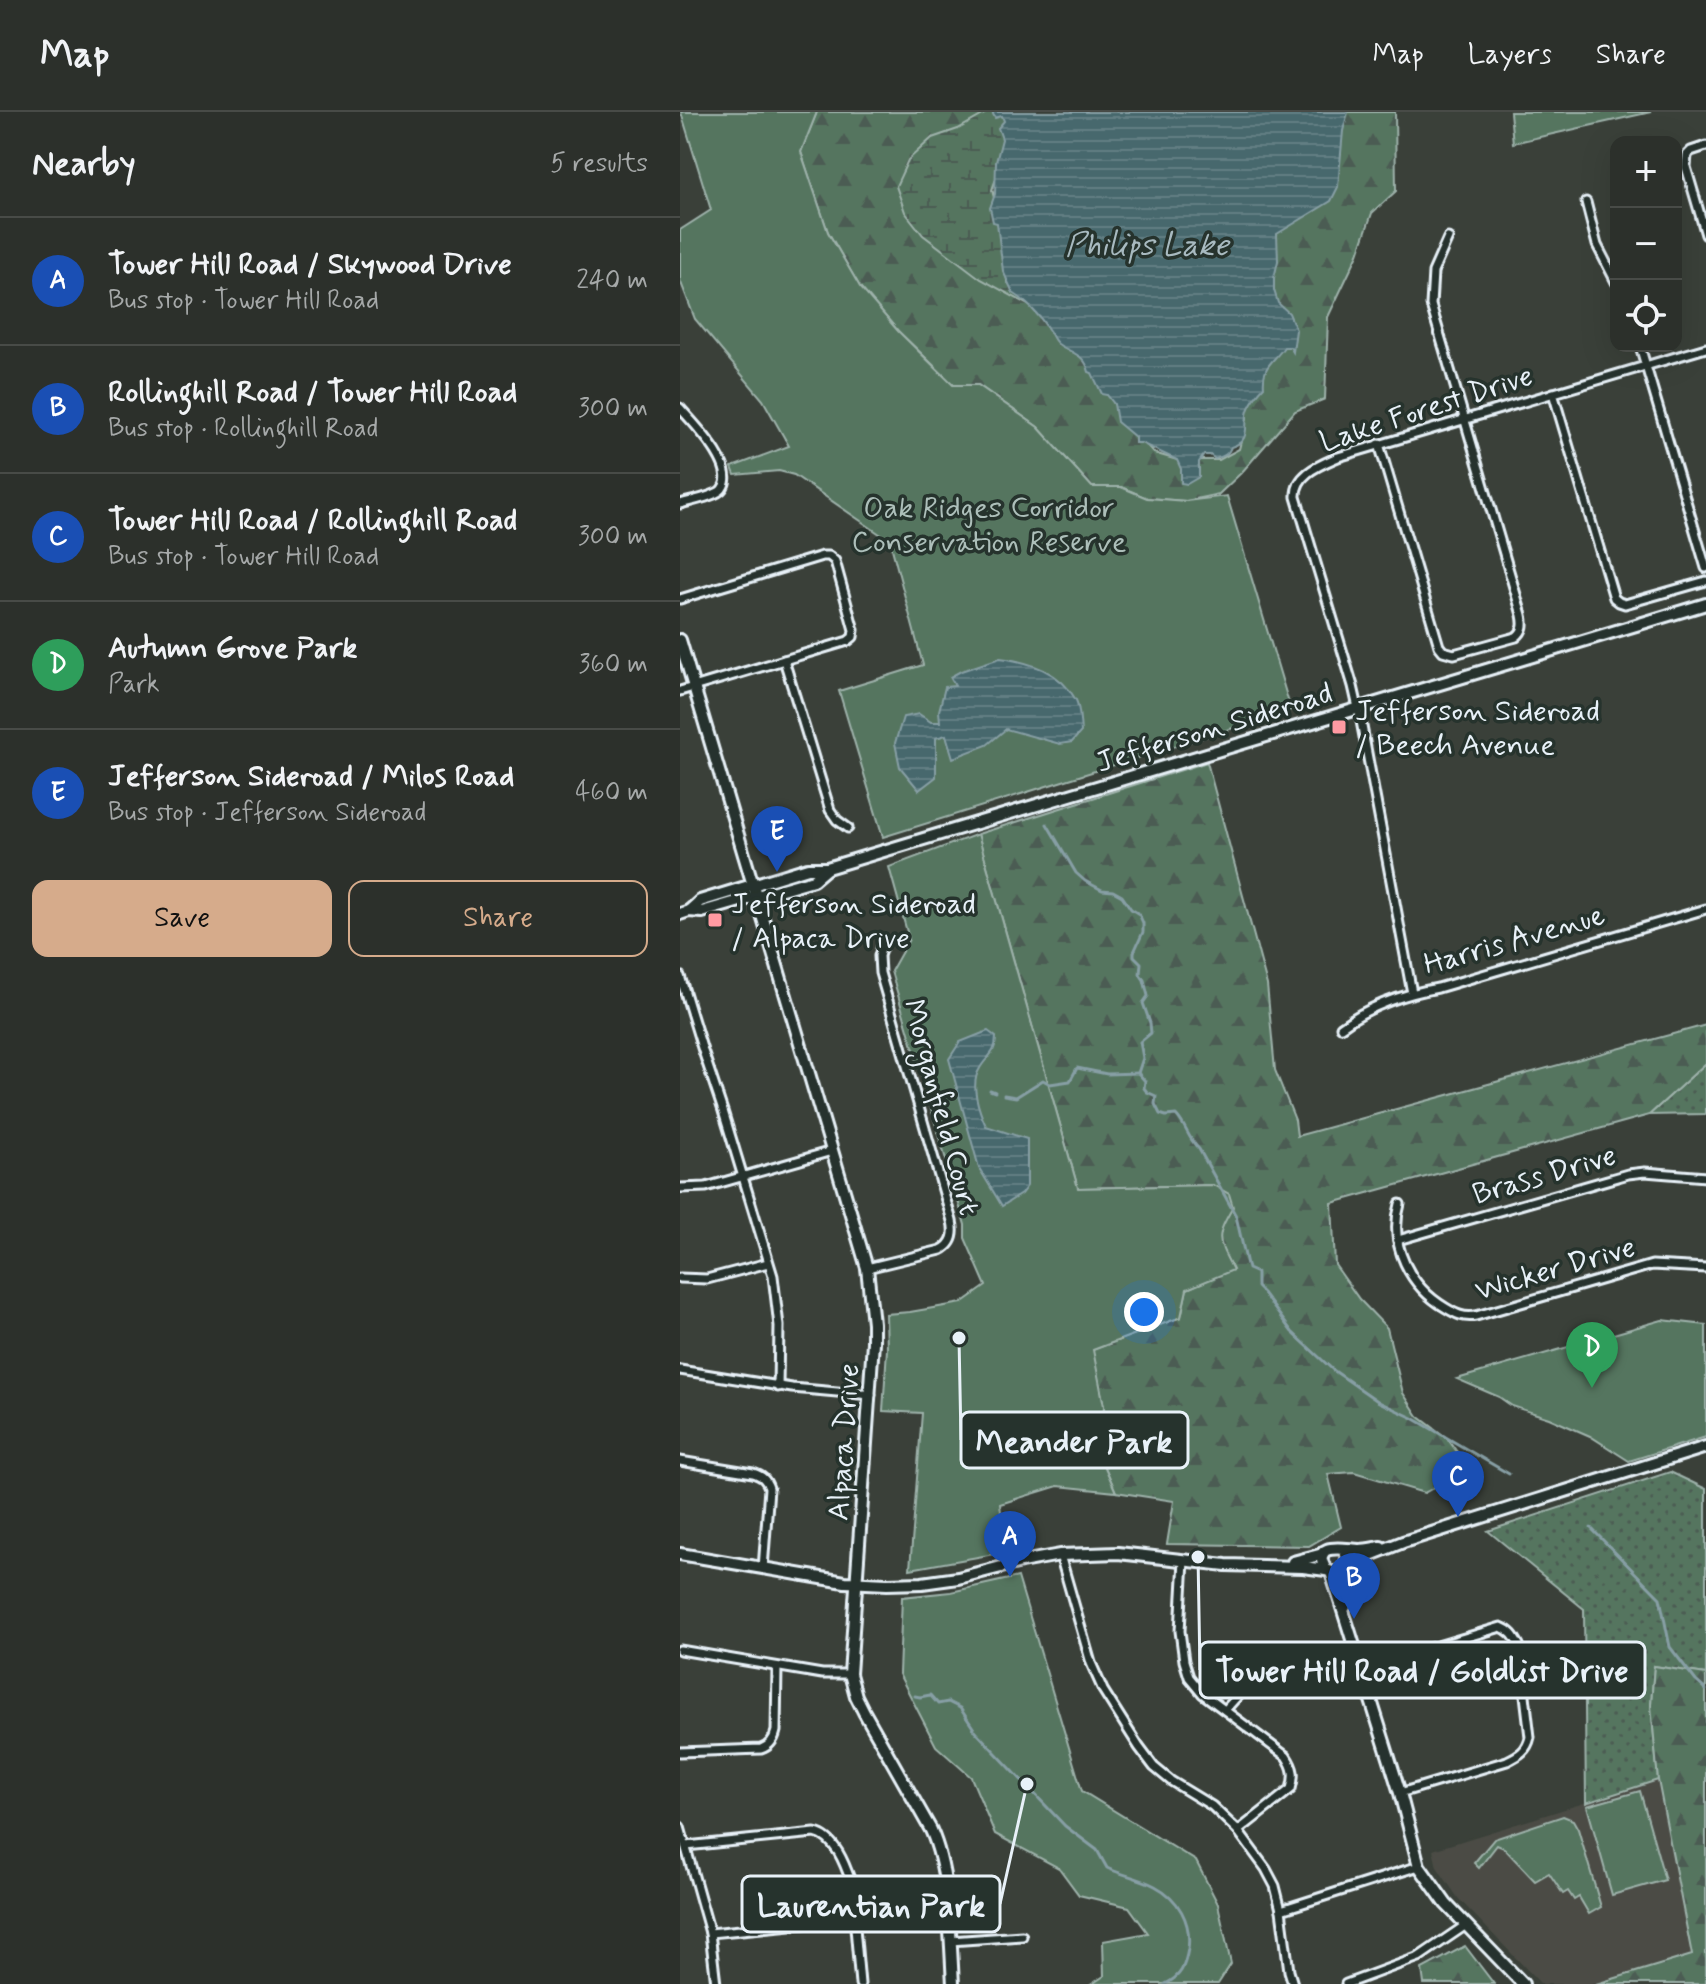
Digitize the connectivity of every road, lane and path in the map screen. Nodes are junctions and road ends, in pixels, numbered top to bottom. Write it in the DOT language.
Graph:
graph roads {
  1 [pos="1706,146"];
  2 [pos="1586,202"];
  3 [pos="1706,235"];
  4 [pos="1448,238"];
  5 [pos="1615,280"];
  6 [pos="1706,348"];
  7 [pos="1642,352"];
  8 [pos="1646,366"];
  9 [pos="1553,393"];
  10 [pos="680,408"];
  11 [pos="1464,419"];
  12 [pos="1379,444"];
  13 [pos="680,504"];
  14 [pos="1706,568"];
  15 [pos="1706,581"];
  16 [pos="680,599"];
  17 [pos="1706,604"];
  18 [pos="680,640"];
  19 [pos="784,660"];
  20 [pos="694,687"];
  21 [pos="680,691"];
  22 [pos="1358,708"];
  23 [pos="848,828"];
  24 [pos="754,890"];
  25 [pos="1706,909"];
  26 [pos="684,912"];
  27 [pos="883,943"];
  28 [pos="680,976"];
  29 [pos="1412,993"];
  30 [pos="1341,1027"];
  31 [pos="832,1151"];
  32 [pos="743,1177"];
  33 [pos="1706,1177"];
  34 [pos="680,1188"];
  35 [pos="1400,1204"];
  36 [pos="1398,1240"];
  37 [pos="768,1263"];
  38 [pos="867,1268"];
  39 [pos="1706,1268"];
  40 [pos="680,1278"];
  41 [pos="680,1370"];
  42 [pos="778,1387"];
  43 [pos="871,1395"];
  44 [pos="1706,1447"];
  45 [pos="680,1461"];
  46 [pos="1403,1542"];
  47 [pos="1342,1549"];
  48 [pos="680,1554"];
  49 [pos="1323,1554"];
  50 [pos="1060,1555"];
  51 [pos="1184,1560"];
  52 [pos="1346,1566"];
  53 [pos="1259,1567"];
  54 [pos="763,1569"];
  55 [pos="1329,1571"];
  56 [pos="857,1583"];
  57 [pos="1345,1617"];
  58 [pos="680,1650"];
  59 [pos="777,1667"];
  60 [pos="1361,1669"];
  61 [pos="850,1674"];
  62 [pos="1255,1677"];
  63 [pos="1225,1710"];
  64 [pos="680,1752"];
  65 [pos="1400,1793"];
  66 [pos="680,1827"];
  67 [pos="1238,1831"];
  68 [pos="686,1846"];
  69 [pos="1419,1866"];
  70 [pos="1281,1910"];
  71 [pos="854,1919"];
  72 [pos="1466,1925"];
  73 [pos="710,1933"];
  74 [pos="1022,1936"];
  75 [pos="950,1941"];
  76 [pos="716,1984"];
  77 [pos="860,1984"];
  78 [pos="953,1984"];
  79 [pos="1293,1984"];
  80 [pos="1346,1984"];
  81 [pos="1523,1984"];
  1 -- 3 [label="street"];
  2 -- 5 [label="street"];
  4 -- 11 [label="street"];
  6 -- 8 [label="street, Lake Forest Drive"];
  7 -- 8 [label="street"];
  8 -- 9 [label="street, Lake Forest Drive"];
  8 -- 14 [label="street"];
  9 -- 11 [label="street, Lake Forest Drive"];
  9 -- 15 [label="street"];
  10 -- 13 [label="street"];
  11 -- 12 [label="street, Lake Forest Drive"];
  11 -- 12 [label="street"];
  12 -- 22 [label="street, Lake Forest Drive"];
  16 -- 19 [label="street"];
  17 -- 22 [label="street, Jefferson Sideroad"];
  18 -- 20 [label="street, Alpaca Drive"];
  19 -- 20 [label="street"];
  19 -- 23 [label="street"];
  20 -- 21 [label="street"];
  20 -- 24 [label="street, Alpaca Drive"];
  22 -- 24 [label="street, Jefferson Sideroad"];
  22 -- 29 [label="street"];
  24 -- 26 [label="street, Jefferson Sideroad"];
  24 -- 31 [label="street, Alpaca Drive"];
  25 -- 29 [label="street, Harris Avenue"];
  27 -- 38 [label="street, Morganfield Court"];
  28 -- 32 [label="street"];
  29 -- 30 [label="street, Harris Avenue"];
  31 -- 32 [label="street"];
  31 -- 38 [label="street, Alpaca Drive"];
  32 -- 34 [label="street"];
  32 -- 37 [label="street"];
  33 -- 36 [label="street, Brass Drive"];
  35 -- 36 [label="street, Wicker Drive"];
  36 -- 39 [label="street, Wicker Drive"];
  37 -- 40 [label="street"];
  37 -- 42 [label="street"];
  38 -- 43 [label="street, Alpaca Drive"];
  41 -- 42 [label="street"];
  42 -- 43 [label="street"];
  43 -- 56 [label="street, Alpaca Drive"];
  44 -- 46 [label="street"];
  45 -- 54 [label="street"];
  46 -- 47 [label="street"];
  46 -- 52 [label="street"];
  47 -- 49 [label="street"];
  47 -- 52 [label="street"];
  48 -- 54 [label="street"];
  49 -- 53 [label="street"];
  49 -- 55 [label="street"];
  50 -- 51 [label="street"];
  50 -- 56 [label="street"];
  50 -- 67 [label="street"];
  51 -- 53 [label="street"];
  51 -- 63 [label="street"];
  52 -- 55 [label="street"];
  52 -- 57 [label="street"];
  53 -- 55 [label="street"];
  54 -- 56 [label="street"];
  55 -- 57 [label="street"];
  56 -- 61 [label="street, Alpaca Drive"];
  57 -- 60 [label="street"];
  58 -- 59 [label="street"];
  59 -- 61 [label="street"];
  59 -- 64 [label="street"];
  60 -- 65 [label="street"];
  60 -- 65 [label="street"];
  61 -- 75 [label="street, Alpaca Drive"];
  62 -- 63 [label="street"];
  63 -- 67 [label="street"];
  65 -- 69 [label="street"];
  66 -- 68 [label="street"];
  67 -- 70 [label="street"];
  68 -- 71 [label="street"];
  68 -- 73 [label="street"];
  69 -- 70 [label="street"];
  69 -- 72 [label="street"];
  70 -- 79 [label="street"];
  71 -- 73 [label="street"];
  71 -- 77 [label="street"];
  72 -- 80 [label="street"];
  72 -- 81 [label="street"];
  73 -- 76 [label="street"];
  74 -- 75 [label="street"];
  75 -- 78 [label="street, Alpaca Drive"];
}
